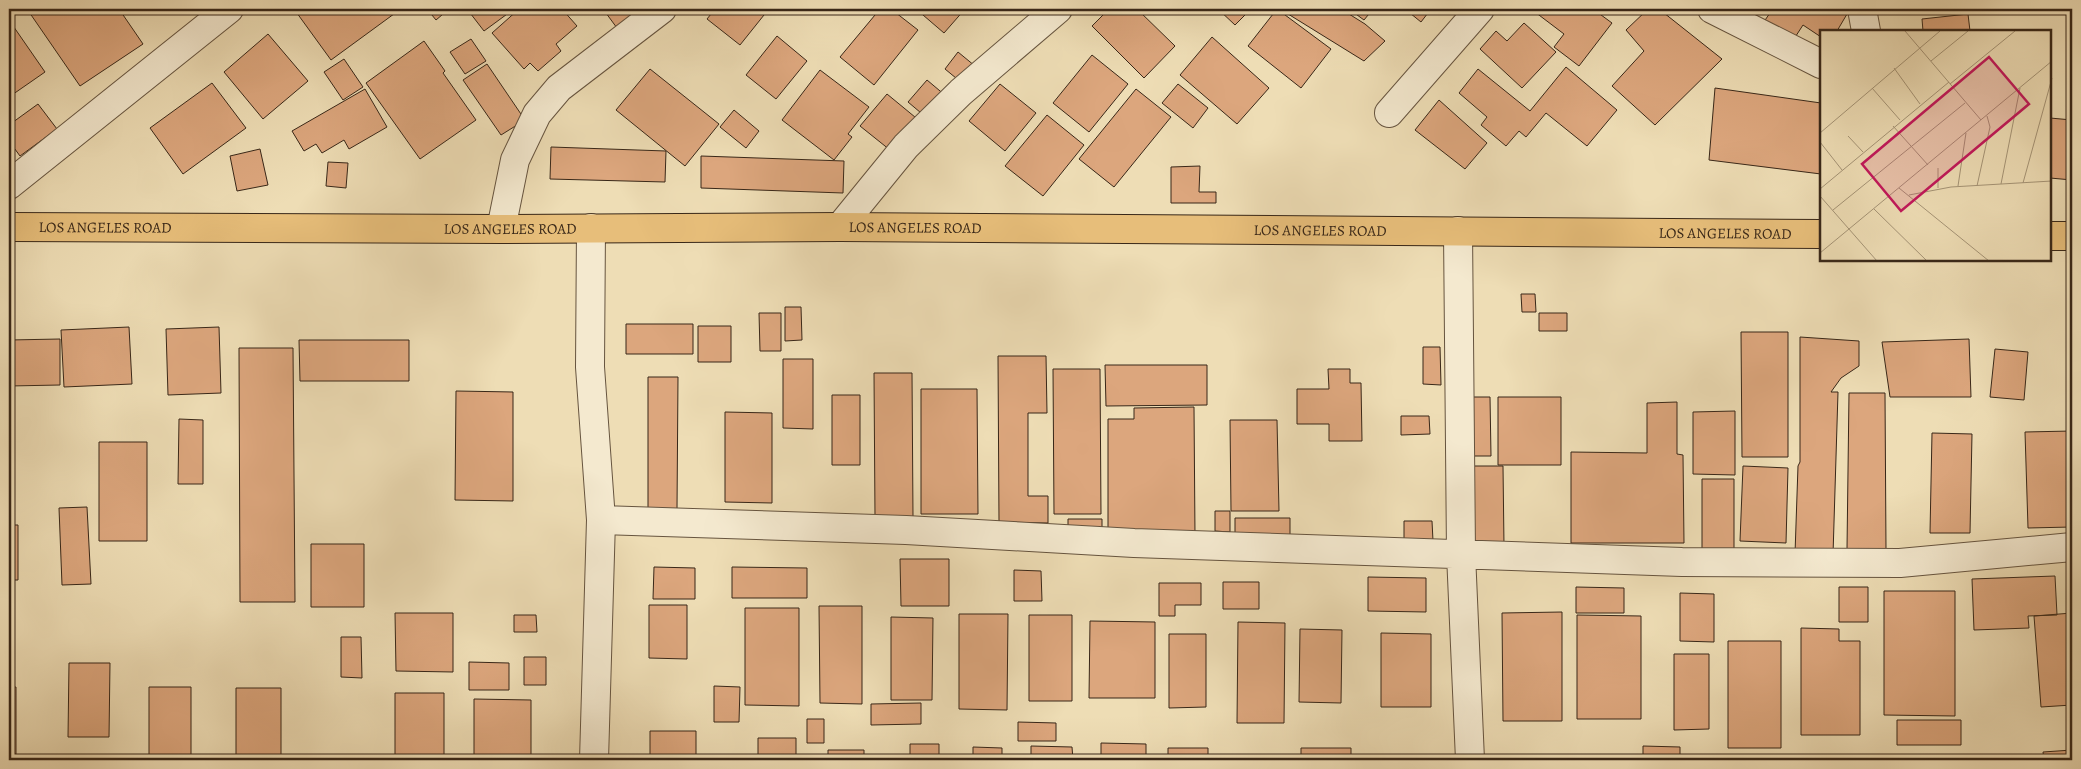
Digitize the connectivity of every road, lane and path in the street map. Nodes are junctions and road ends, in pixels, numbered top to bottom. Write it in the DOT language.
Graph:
graph roads {
  1 [pos="229,9"];
  2 [pos="662,9"];
  3 [pos="1058,9"];
  4 [pos="1480,9"];
  5 [pos="1712,9"];
  6 [pos="1862,9"];
  7 [pos="1866,30"];
  8 [pos="1820,63"];
  9 [pos="1389,113"];
  10 [pos="9,185"];
  11 [pos="9,227"];
  12 [pos="840,227"];
  13 [pos="591,228"];
  14 [pos="501,229"];
  15 [pos="1458,231"];
  16 [pos="1820,234"];
  17 [pos="2051,236"];
  18 [pos="2072,236"];
  19 [pos="601,520"];
  20 [pos="2072,547"];
  21 [pos="1461,554"];
  22 [pos="594,760"];
  23 [pos="1470,760"];
  1 -- 10 [label="street"];
  2 -- 14 [label="street"];
  3 -- 12 [label="street"];
  4 -- 9 [label="street"];
  5 -- 8 [label="street"];
  6 -- 7 [label="street"];
  11 -- 14 [label="main road, LOS ANGELES ROAD"];
  12 -- 13 [label="main road, LOS ANGELES ROAD"];
  12 -- 15 [label="main road, LOS ANGELES ROAD"];
  13 -- 14 [label="main road, LOS ANGELES ROAD"];
  13 -- 19 [label="street"];
  15 -- 16 [label="main road, LOS ANGELES ROAD"];
  15 -- 21 [label="street"];
  17 -- 18 [label="main road"];
  19 -- 21 [label="street"];
  19 -- 22 [label="street"];
  20 -- 21 [label="street"];
  21 -- 23 [label="street"];
}
